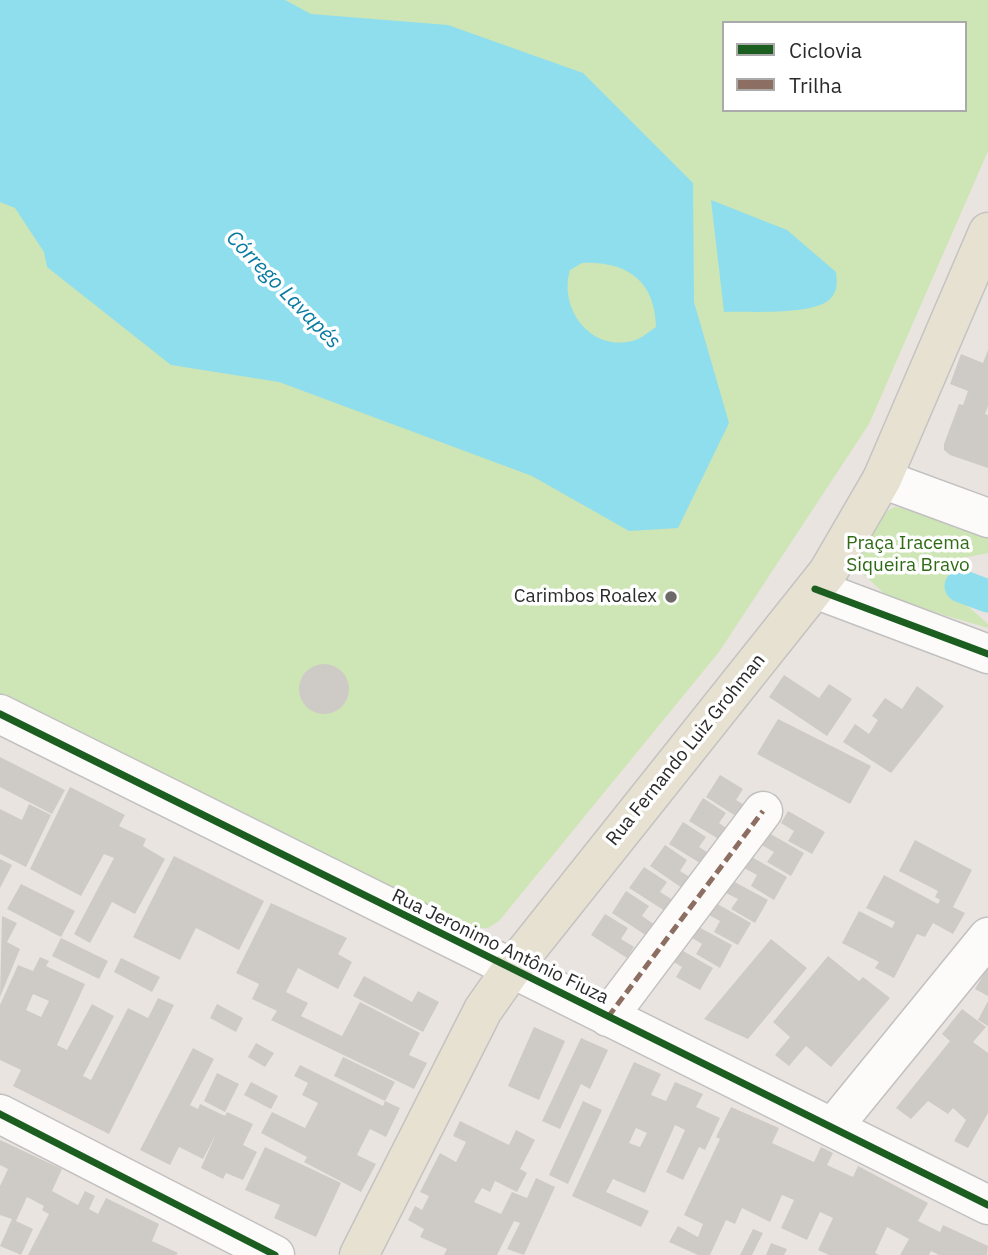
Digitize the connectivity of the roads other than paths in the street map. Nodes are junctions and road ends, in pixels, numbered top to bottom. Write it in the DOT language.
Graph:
graph roads {
  1 [pos="988,232"];
  2 [pos="882,479"];
  3 [pos="988,518"];
  4 [pos="821,581"];
  5 [pos="988,654"];
  6 [pos="0,714"];
  7 [pos="764,811"];
  8 [pos="988,937"];
  9 [pos="511,970"];
  10 [pos="608,1017"];
  11 [pos="0,1114"];
  12 [pos="833,1127"];
  13 [pos="988,1205"];
  14 [pos="275,1255"];
  15 [pos="359,1255"];
  1 -- 2 [label="main road, Rua Fernando Luiz Grohman"];
  2 -- 3 [label="street"];
  2 -- 4 [label="main road, Rua Fernando Luiz Grohman"];
  4 -- 5 [label="street"];
  4 -- 9 [label="main road, Rua Fernando Luiz Grohman"];
  6 -- 9 [label="street, Rua Jeronimo Antônio Fiuza"];
  7 -- 10 [label="street"];
  8 -- 12 [label="street"];
  9 -- 10 [label="street, Rua Jeronimo Antônio Fiuza"];
  9 -- 15 [label="main road, Rua Fernando Luiz Grohman"];
  10 -- 12 [label="street, Rua Jeronimo Antônio Fiuza"];
  11 -- 14 [label="street"];
  12 -- 13 [label="street, Rua Jeronimo Antônio Fiuza"];
}
